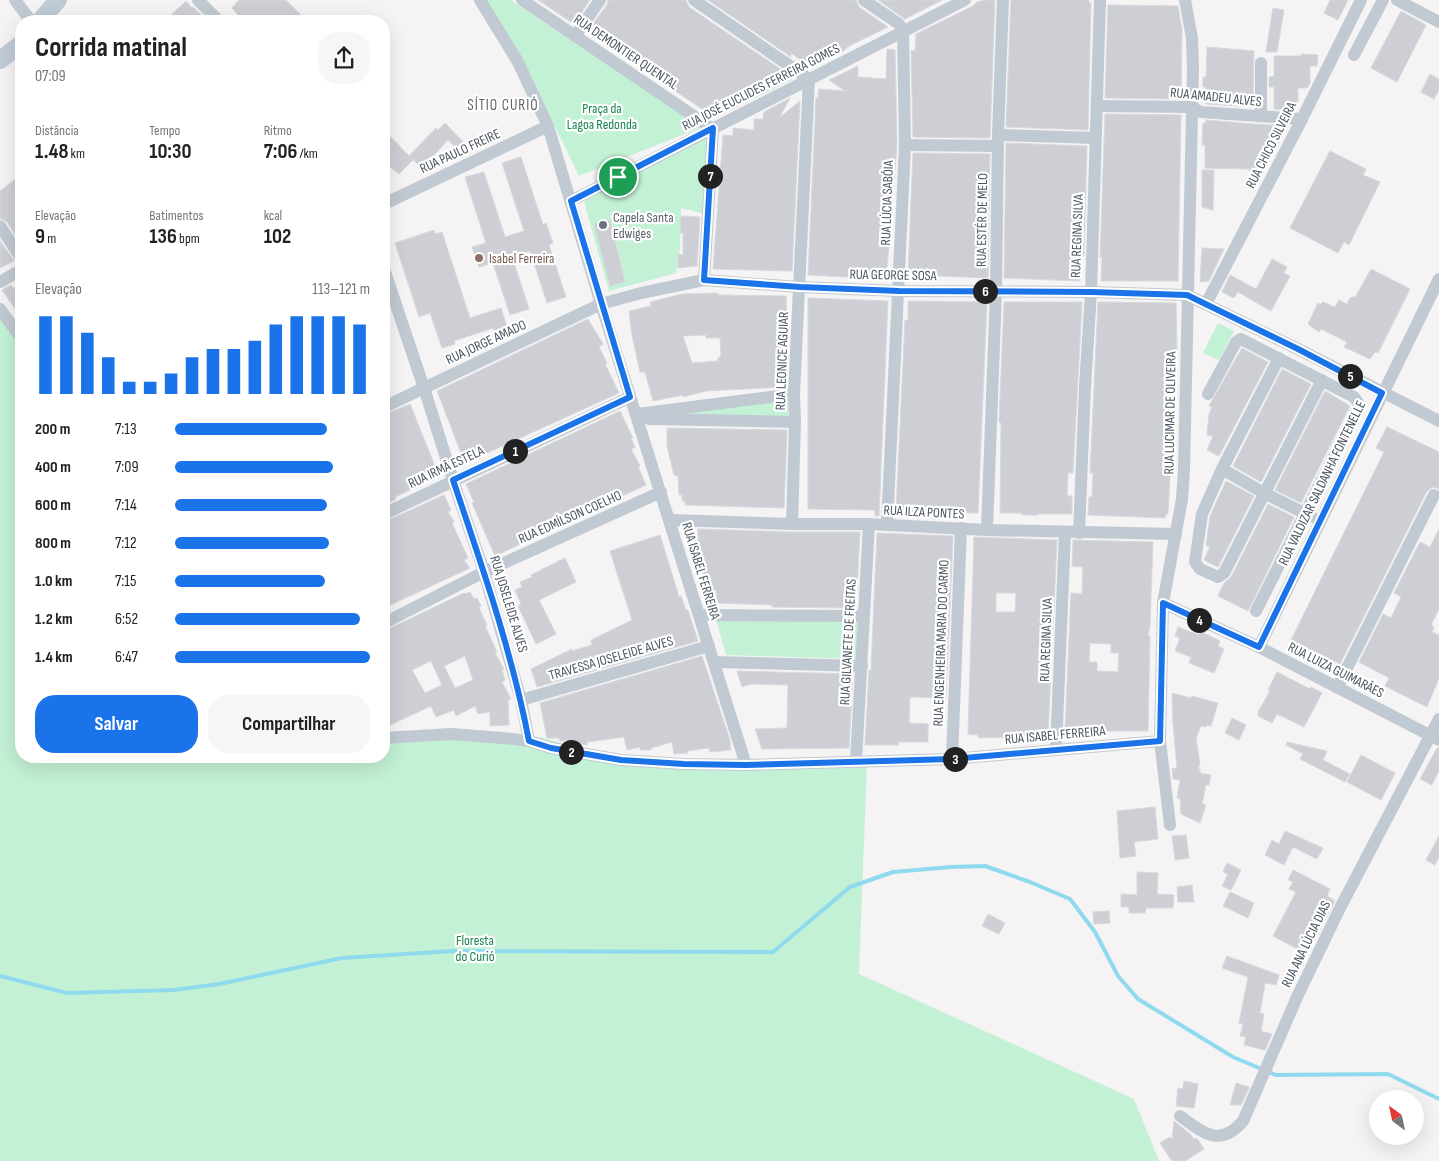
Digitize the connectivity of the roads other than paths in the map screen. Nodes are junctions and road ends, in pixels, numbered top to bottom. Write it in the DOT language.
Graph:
graph roads {
  1 [pos="15,0"];
  2 [pos="58,0"];
  3 [pos="198,0"];
  4 [pos="480,0"];
  5 [pos="522,0"];
  6 [pos="600,0"];
  7 [pos="694,0"];
  8 [pos="864,0"];
  9 [pos="965,0"];
  10 [pos="1003,0"];
  11 [pos="1100,0"];
  12 [pos="1185,0"];
  13 [pos="1362,0"];
  14 [pos="1383,0"];
  15 [pos="1397,0"];
  16 [pos="26,15"];
  17 [pos="45,15"];
  18 [pos="213,15"];
  19 [pos="1439,22"];
  20 [pos="903,31"];
  21 [pos="575,36"];
  22 [pos="15,49"];
  23 [pos="1354,56"];
  24 [pos="0,60"];
  25 [pos="1261,63"];
  26 [pos="810,79"];
  27 [pos="1097,106"];
  28 [pos="1191,107"];
  29 [pos="1260,116"];
  30 [pos="1302,119"];
  31 [pos="548,126"];
  32 [pos="713,128"];
  33 [pos="1095,138"];
  34 [pos="998,141"];
  35 [pos="905,146"];
  36 [pos="390,201"];
  37 [pos="571,201"];
  38 [pos="0,226"];
  39 [pos="15,249"];
  40 [pos="15,273"];
  41 [pos="1439,279"];
  42 [pos="704,280"];
  43 [pos="0,282"];
  44 [pos="390,287"];
  45 [pos="800,287"];
  46 [pos="899,291"];
  47 [pos="996,291"];
  48 [pos="1091,292"];
  49 [pos="1187,295"];
  50 [pos="602,304"];
  51 [pos="1206,304"];
  52 [pos="0,309"];
  53 [pos="15,330"];
  54 [pos="1279,358"];
  55 [pos="1322,380"];
  56 [pos="424,388"];
  57 [pos="1382,393"];
  58 [pos="794,394"];
  59 [pos="1208,394"];
  60 [pos="630,397"];
  61 [pos="390,403"];
  62 [pos="638,416"];
  63 [pos="1439,421"];
  64 [pos="795,422"];
  65 [pos="1222,469"];
  66 [pos="453,480"];
  67 [pos="661,492"];
  68 [pos="1264,493"];
  69 [pos="1434,495"];
  70 [pos="390,511"];
  71 [pos="1306,514"];
  72 [pos="670,520"];
  73 [pos="1321,521"];
  74 [pos="792,524"];
  75 [pos="869,524"];
  76 [pos="888,525"];
  77 [pos="960,528"];
  78 [pos="987,530"];
  79 [pos="1065,532"];
  80 [pos="1079,533"];
  81 [pos="1176,534"];
  82 [pos="484,572"];
  83 [pos="1163,603"];
  84 [pos="1256,611"];
  85 [pos="699,615"];
  86 [pos="863,616"];
  87 [pos="390,620"];
  88 [pos="709,646"];
  89 [pos="1259,647"];
  90 [pos="714,662"];
  91 [pos="862,666"];
  92 [pos="1337,688"];
  93 [pos="521,700"];
  94 [pos="1439,719"];
  95 [pos="390,738"];
  96 [pos="1435,738"];
  97 [pos="529,741"];
  98 [pos="1160,741"];
  99 [pos="1056,749"];
  100 [pos="952,759"];
  101 [pos="856,761"];
  102 [pos="746,765"];
  103 [pos="1170,825"];
  104 [pos="1180,1116"];
  1 -- 16 [label="street"];
  2 -- 17 [label="main road"];
  3 -- 18 [label="street"];
  4 -- 31 [label="street, RUA ISABEL FERREIRA"];
  5 -- 21 [label="street, RUA DEMONTIER QUENTAL"];
  6 -- 21 [label="street"];
  7 -- 26 [label="street"];
  8 -- 20 [label="street"];
  9 -- 20 [label="street, RUA JOSÉ EUCLIDES FERREIRA GOMES"];
  10 -- 34 [label="street, RUA ESTÉR DE MELO"];
  11 -- 27 [label="street, RUA REGINA SILVA"];
  12 -- 28 [label="street, RUA LUCIMAR DE OLIVEIRA"];
  13 -- 30 [label="street, RUA CHICO SILVEIRA"];
  14 -- 23 [label="street"];
  15 -- 19 [label="street"];
  20 -- 26 [label="street, RUA JOSÉ EUCLIDES FERREIRA GOMES"];
  20 -- 35 [label="street, RUA LÚCIA SABÓIA"];
  21 -- 32 [label="street, RUA DEMONTIER QUENTAL"];
  22 -- 24 [label="main road"];
  25 -- 29 [label="street"];
  26 -- 32 [label="street, RUA JOSÉ EUCLIDES FERREIRA GOMES"];
  26 -- 45 [label="street, RUA LEONICE AGUIAR"];
  27 -- 28 [label="street, RUA AMADEU ALVES"];
  27 -- 33 [label="street, RUA REGINA SILVA"];
  28 -- 29 [label="street, RUA AMADEU ALVES"];
  28 -- 49 [label="street, RUA LUCIMAR DE OLIVEIRA"];
  29 -- 30 [label="street, RUA AMADEU ALVES"];
  30 -- 51 [label="street, RUA CHICO SILVEIRA"];
  31 -- 36 [label="street, RUA PAULO FREIRE"];
  31 -- 37 [label="street, RUA ISABEL FERREIRA"];
  32 -- 37 [label="street, RUA JOSÉ EUCLIDES FERREIRA GOMES"];
  32 -- 42 [label="street"];
  33 -- 34 [label="street"];
  33 -- 48 [label="street, RUA REGINA SILVA"];
  34 -- 35 [label="street"];
  34 -- 47 [label="street, RUA ESTÉR DE MELO"];
  35 -- 46 [label="street, RUA LÚCIA SABÓIA"];
  37 -- 50 [label="street, RUA ISABEL FERREIRA"];
  38 -- 39 [label="street"];
  40 -- 43 [label="street"];
  41 -- 57 [label="street, RUA VALDIZAR SALDANHA FONTENELLE"];
  42 -- 45 [label="street, RUA GEORGE SOSA"];
  42 -- 50 [label="street, RUA GEORGE SOSA"];
  44 -- 56 [label="street, RUA JOSELEIDE ALVES"];
  45 -- 46 [label="street, RUA GEORGE SOSA"];
  45 -- 58 [label="street, RUA LEONICE AGUIAR"];
  46 -- 47 [label="street, RUA GEORGE SOSA"];
  46 -- 76 [label="street, RUA LÚCIA SABÓIA"];
  47 -- 48 [label="street, RUA GEORGE SOSA"];
  47 -- 78 [label="street, RUA ESTÉR DE MELO"];
  48 -- 49 [label="street, RUA GEORGE SOSA"];
  48 -- 80 [label="street, RUA REGINA SILVA"];
  49 -- 51 [label="street"];
  49 -- 81 [label="street, RUA LUCIMAR DE OLIVEIRA"];
  50 -- 56 [label="street, RUA JORGE AMADO"];
  50 -- 60 [label="street, RUA ISABEL FERREIRA"];
  51 -- 57 [label="street"];
  52 -- 53 [label="street"];
  54 -- 55 [label="street"];
  54 -- 59 [label="street"];
  54 -- 65 [label="street"];
  55 -- 68 [label="street"];
  55 -- 71 [label="street"];
  56 -- 61 [label="street, RUA JORGE AMADO"];
  56 -- 66 [label="street, RUA JOSELEIDE ALVES"];
  57 -- 63 [label="street"];
  57 -- 73 [label="street, RUA VALDIZAR SALDANHA FONTENELLE"];
  58 -- 62 [label="street"];
  58 -- 64 [label="street, RUA LEONICE AGUIAR"];
  60 -- 62 [label="street, RUA ISABEL FERREIRA"];
  60 -- 66 [label="street, RUA IRMÃ ESTELA"];
  62 -- 64 [label="street"];
  62 -- 67 [label="street, RUA ISABEL FERREIRA"];
  64 -- 74 [label="street, RUA LEONICE AGUIAR"];
  65 -- 68 [label="street"];
  65 -- 68 [label="street"];
  66 -- 70 [label="street, RUA IRMÃ ESTELA"];
  66 -- 82 [label="street, RUA JOSELEIDE ALVES"];
  67 -- 72 [label="street, RUA ISABEL FERREIRA"];
  67 -- 82 [label="street, RUA EDMÍLSON COELHO"];
  68 -- 71 [label="street"];
  69 -- 92 [label="street"];
  71 -- 73 [label="street"];
  71 -- 84 [label="street"];
  72 -- 74 [label="street, RUA ILZA PONTES"];
  72 -- 85 [label="street, RUA ISABEL FERREIRA"];
  73 -- 89 [label="street, RUA VALDIZAR SALDANHA FONTENELLE"];
  74 -- 75 [label="street, RUA ILZA PONTES"];
  75 -- 76 [label="street, RUA ILZA PONTES"];
  75 -- 86 [label="street, RUA GILVANETE DE FREITAS"];
  76 -- 77 [label="street, RUA ILZA PONTES"];
  77 -- 78 [label="street, RUA ILZA PONTES"];
  77 -- 100 [label="street, RUA ENGENHEIRA MARIA DO CARMO"];
  78 -- 79 [label="street, RUA ILZA PONTES"];
  79 -- 80 [label="street, RUA ILZA PONTES"];
  79 -- 99 [label="street, RUA REGINA SILVA"];
  80 -- 81 [label="street, RUA ILZA PONTES"];
  81 -- 83 [label="street, RUA LUCIMAR DE OLIVEIRA"];
  82 -- 87 [label="street, RUA EDMÍLSON COELHO"];
  82 -- 93 [label="street, RUA JOSELEIDE ALVES"];
  83 -- 89 [label="street, RUA LUIZA GUIMARÃES"];
  83 -- 98 [label="street, RUA LUCIMAR DE OLIVEIRA"];
  85 -- 86 [label="street"];
  85 -- 88 [label="street, RUA ISABEL FERREIRA"];
  86 -- 91 [label="street, RUA GILVANETE DE FREITAS"];
  88 -- 90 [label="street, RUA ISABEL FERREIRA"];
  88 -- 93 [label="street, TRAVESSA JOSELEIDE ALVES"];
  89 -- 92 [label="street, RUA LUIZA GUIMARÃES"];
  90 -- 91 [label="street"];
  90 -- 102 [label="street, RUA ISABEL FERREIRA"];
  91 -- 101 [label="street, RUA GILVANETE DE FREITAS"];
  92 -- 96 [label="street, RUA LUIZA GUIMARÃES"];
  93 -- 97 [label="street, RUA JOSELEIDE ALVES"];
  94 -- 96 [label="street, RUA ANA LÚCIA DIAS"];
  95 -- 97 [label="street"];
  96 -- 104 [label="street, RUA ANA LÚCIA DIAS"];
  97 -- 102 [label="street"];
  98 -- 99 [label="street, RUA ISABEL FERREIRA"];
  98 -- 103 [label="street, RUA LUCIMAR DE OLIVEIRA"];
  99 -- 100 [label="street, RUA ISABEL FERREIRA"];
  100 -- 101 [label="street, RUA ISABEL FERREIRA"];
  101 -- 102 [label="street, RUA ISABEL FERREIRA"];
}
